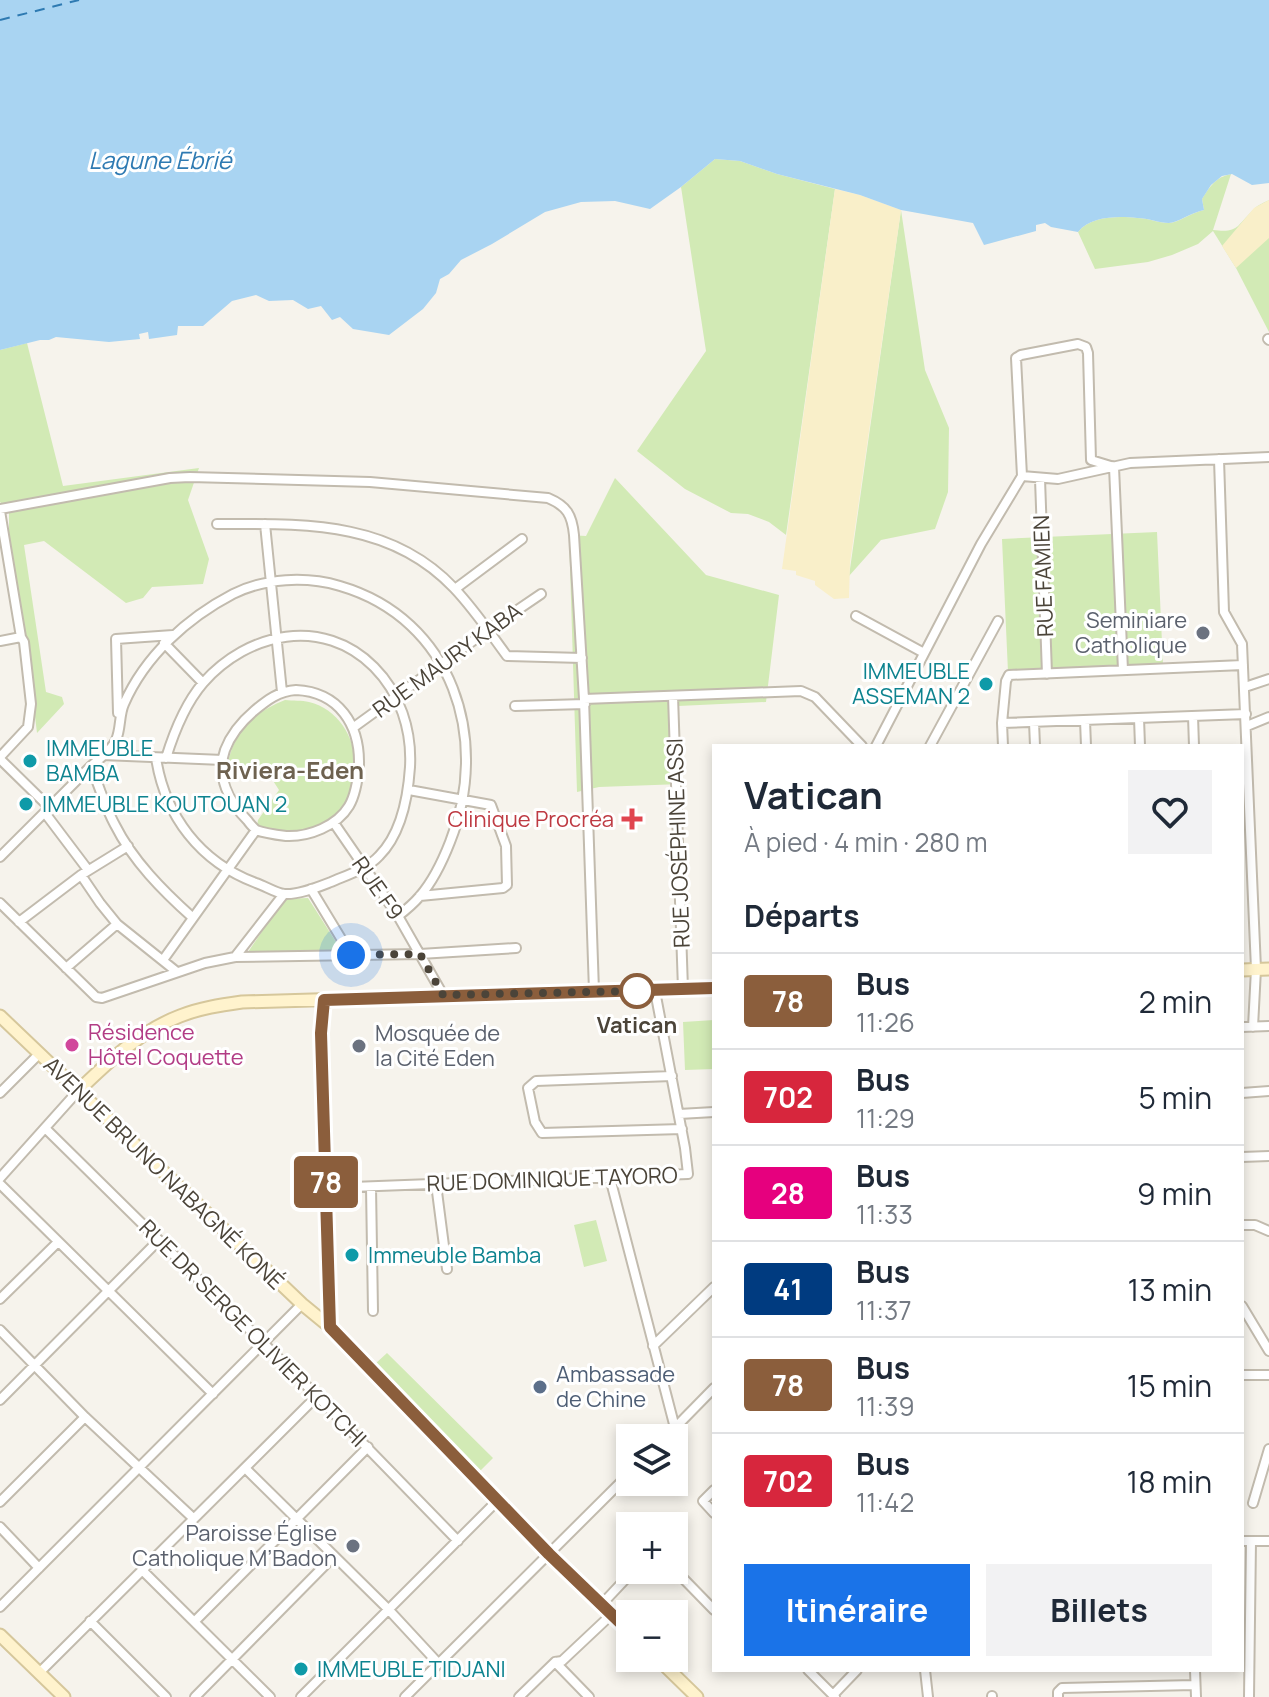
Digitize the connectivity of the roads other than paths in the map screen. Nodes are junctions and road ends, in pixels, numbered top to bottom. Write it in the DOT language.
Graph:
graph roads {
  1 [pos="1269,457"];
  2 [pos="1219,459"];
  3 [pos="1114,467"];
  4 [pos="1022,476"];
  5 [pos="1040,479"];
  6 [pos="0,510"];
  7 [pos="217,524"];
  8 [pos="265,524"];
  9 [pos="522,539"];
  10 [pos="3,554"];
  11 [pos="270,582"];
  12 [pos="455,589"];
  13 [pos="541,594"];
  14 [pos="856,616"];
  15 [pos="998,621"];
  16 [pos="488,630"];
  17 [pos="174,635"];
  18 [pos="21,637"];
  19 [pos="276,637"];
  20 [pos="0,641"];
  21 [pos="164,643"];
  22 [pos="924,653"];
  23 [pos="582,658"];
  24 [pos="443,664"];
  25 [pos="1243,665"];
  26 [pos="1123,670"];
  27 [pos="1047,674"];
  28 [pos="1269,679"];
  29 [pos="203,683"];
  30 [pos="1245,687"];
  31 [pos="282,692"];
  32 [pos="396,696"];
  33 [pos="673,696"];
  34 [pos="584,702"];
  35 [pos="515,706"];
  36 [pos="1246,714"];
  37 [pos="1193,716"];
  38 [pos="1269,717"];
  39 [pos="1139,718"];
  40 [pos="1085,720"];
  41 [pos="1034,722"];
  42 [pos="1002,723"];
  43 [pos="1247,726"];
  44 [pos="354,727"];
  45 [pos="118,730"];
  46 [pos="860,744"];
  47 [pos="877,744"];
  48 [pos="931,744"];
  49 [pos="1003,744"];
  50 [pos="1035,744"];
  51 [pos="1086,744"];
  52 [pos="1140,744"];
  53 [pos="1194,744"];
  54 [pos="103,755"];
  55 [pos="0,758"];
  56 [pos="161,758"];
  57 [pos="223,760"];
  58 [pos="91,766"];
  59 [pos="409,790"];
  60 [pos="463,800"];
  61 [pos="47,810"];
  62 [pos="334,823"];
  63 [pos="256,830"];
  64 [pos="128,846"];
  65 [pos="0,857"];
  66 [pos="364,868"];
  67 [pos="1247,869"];
  68 [pos="227,870"];
  69 [pos="85,873"];
  70 [pos="311,889"];
  71 [pos="284,894"];
  72 [pos="420,896"];
  73 [pos="0,903"];
  74 [pos="398,916"];
  75 [pos="192,917"];
  76 [pos="19,922"];
  77 [pos="117,924"];
  78 [pos="1244,925"];
  79 [pos="1253,925"];
  80 [pos="516,948"];
  81 [pos="420,954"];
  82 [pos="351,955"];
  83 [pos="235,957"];
  84 [pos="163,960"];
  85 [pos="66,968"];
  86 [pos="1256,969"];
  87 [pos="1269,969"];
  88 [pos="1244,970"];
  89 [pos="177,972"];
  90 [pos="712,988"];
  91 [pos="683,989"];
  92 [pos="594,991"];
  93 [pos="655,991"];
  94 [pos="443,995"];
  95 [pos="324,1000"];
  96 [pos="0,1016"];
  97 [pos="1269,1026"];
  98 [pos="1244,1027"];
  99 [pos="1253,1027"];
  100 [pos="39,1054"];
  101 [pos="668,1076"];
  102 [pos="1,1091"];
  103 [pos="78,1091"];
  104 [pos="1269,1091"];
  105 [pos="1244,1093"];
  106 [pos="712,1112"];
  107 [pos="679,1114"];
  108 [pos="45,1128"];
  109 [pos="678,1129"];
  110 [pos="1269,1156"];
  111 [pos="1244,1157"];
  112 [pos="610,1178"];
  113 [pos="0,1181"];
  114 [pos="436,1184"];
  115 [pos="371,1187"];
  116 [pos="326,1188"];
  117 [pos="1244,1225"];
  118 [pos="1269,1231"];
  119 [pos="159,1240"];
  120 [pos="58,1242"];
  121 [pos="447,1269"];
  122 [pos="712,1289"];
  123 [pos="108,1292"];
  124 [pos="0,1299"];
  125 [pos="302,1304"];
  126 [pos="1244,1309"];
  127 [pos="373,1311"];
  128 [pos="330,1327"];
  129 [pos="0,1330"];
  130 [pos="263,1343"];
  131 [pos="653,1346"];
  132 [pos="1269,1351"];
  133 [pos="35,1364"];
  134 [pos="1244,1375"];
  135 [pos="1269,1375"];
  136 [pos="712,1390"];
  137 [pos="213,1394"];
  138 [pos="317,1396"];
  139 [pos="0,1400"];
  140 [pos="85,1417"];
  141 [pos="674,1424"];
  142 [pos="679,1424"];
  143 [pos="368,1447"];
  144 [pos="1269,1449"];
  145 [pos="140,1468"];
  146 [pos="245,1468"];
  147 [pos="616,1487"];
  148 [pos="712,1492"];
  149 [pos="497,1501"];
  150 [pos="0,1502"];
  151 [pos="1253,1503"];
  152 [pos="712,1511"];
  153 [pos="193,1518"];
  154 [pos="296,1518"];
  155 [pos="0,1527"];
  156 [pos="458,1541"];
  157 [pos="1246,1541"];
  158 [pos="1269,1541"];
  159 [pos="549,1554"];
  160 [pos="334,1556"];
  161 [pos="39,1568"];
  162 [pos="142,1570"];
  163 [pos="688,1583"];
  164 [pos="621,1584"];
  165 [pos="602,1604"];
  166 [pos="0,1607"];
  167 [pos="712,1608"];
  168 [pos="388,1609"];
  169 [pos="612,1614"];
  170 [pos="616,1618"];
  171 [pos="90,1621"];
  172 [pos="195,1621"];
  173 [pos="0,1635"];
  174 [pos="232,1659"];
  175 [pos="555,1662"];
  176 [pos="438,1663"];
  177 [pos="671,1672"];
  178 [pos="810,1672"];
  179 [pos="855,1672"];
  180 [pos="925,1672"];
  181 [pos="1195,1672"];
  182 [pos="39,1673"];
  183 [pos="1194,1685"];
  184 [pos="834,1696"];
  185 [pos="64,1697"];
  186 [pos="166,1697"];
  187 [pos="195,1697"];
  188 [pos="270,1697"];
  189 [pos="301,1697"];
  190 [pos="405,1697"];
  191 [pos="519,1697"];
  192 [pos="589,1697"];
  193 [pos="696,1697"];
  194 [pos="928,1697"];
  195 [pos="1058,1697"];
  196 [pos="1196,1697"];
  197 [pos="1249,1697"];
  1 -- 2 [label="street"];
  2 -- 3 [label="street"];
  2 -- 25 [label="street"];
  3 -- 4 [label="street"];
  3 -- 5 [label="street"];
  3 -- 26 [label="street"];
  4 -- 5 [label="street"];
  4 -- 22 [label="street"];
  5 -- 27 [label="street, RUE FAMIEN"];
  6 -- 10 [label="street"];
  6 -- 23 [label="street"];
  7 -- 8 [label="street"];
  8 -- 11 [label="street"];
  8 -- 12 [label="street"];
  9 -- 12 [label="street"];
  10 -- 18 [label="street"];
  11 -- 17 [label="street"];
  11 -- 19 [label="street"];
  11 -- 24 [label="street"];
  12 -- 16 [label="street"];
  13 -- 16 [label="street, RUE MAURY KABA"];
  14 -- 22 [label="street"];
  15 -- 48 [label="street"];
  16 -- 23 [label="street"];
  16 -- 24 [label="street, RUE MAURY KABA"];
  17 -- 21 [label="street"];
  17 -- 45 [label="street"];
  18 -- 20 [label="street"];
  18 -- 55 [label="street"];
  19 -- 29 [label="street"];
  19 -- 31 [label="street"];
  19 -- 32 [label="street"];
  21 -- 29 [label="street"];
  21 -- 45 [label="street"];
  22 -- 47 [label="street"];
  23 -- 34 [label="street"];
  24 -- 32 [label="street, RUE MAURY KABA"];
  24 -- 60 [label="street"];
  25 -- 26 [label="street"];
  25 -- 30 [label="street"];
  26 -- 27 [label="street"];
  27 -- 42 [label="street"];
  28 -- 30 [label="street"];
  29 -- 56 [label="street"];
  30 -- 36 [label="street"];
  31 -- 44 [label="street"];
  31 -- 57 [label="street"];
  32 -- 44 [label="street, RUE MAURY KABA"];
  32 -- 59 [label="street"];
  33 -- 34 [label="street"];
  33 -- 46 [label="street"];
  33 -- 91 [label="street, RUE JOSÉPHINE ASSI"];
  34 -- 35 [label="street"];
  34 -- 92 [label="street"];
  36 -- 37 [label="street"];
  36 -- 43 [label="street"];
  37 -- 39 [label="street"];
  37 -- 53 [label="street"];
  38 -- 43 [label="street"];
  39 -- 40 [label="street"];
  39 -- 52 [label="street"];
  40 -- 41 [label="street"];
  40 -- 51 [label="street"];
  41 -- 42 [label="street"];
  41 -- 50 [label="street"];
  42 -- 49 [label="street"];
  43 -- 67 [label="street"];
  44 -- 62 [label="street"];
  45 -- 54 [label="street"];
  54 -- 56 [label="street"];
  54 -- 58 [label="street"];
  55 -- 61 [label="street"];
  56 -- 57 [label="street"];
  56 -- 68 [label="street"];
  57 -- 63 [label="street"];
  58 -- 61 [label="street"];
  58 -- 64 [label="street"];
  59 -- 60 [label="street"];
  59 -- 66 [label="street"];
  60 -- 72 [label="street"];
  60 -- 72 [label="street"];
  61 -- 65 [label="street"];
  61 -- 69 [label="street"];
  62 -- 63 [label="street"];
  62 -- 66 [label="street, RUE F9"];
  63 -- 68 [label="street"];
  64 -- 69 [label="street"];
  64 -- 75 [label="street"];
  66 -- 70 [label="street"];
  66 -- 74 [label="street, RUE F9"];
  67 -- 79 [label="street"];
  68 -- 71 [label="street"];
  68 -- 75 [label="street"];
  69 -- 76 [label="street"];
  69 -- 77 [label="street"];
  70 -- 71 [label="street"];
  70 -- 82 [label="street"];
  71 -- 83 [label="street"];
  72 -- 74 [label="street"];
  73 -- 76 [label="street"];
  74 -- 81 [label="street, RUE F9"];
  75 -- 84 [label="street"];
  76 -- 85 [label="street"];
  77 -- 84 [label="street"];
  77 -- 85 [label="street"];
  78 -- 79 [label="street"];
  79 -- 86 [label="street"];
  80 -- 81 [label="street"];
  81 -- 82 [label="street"];
  81 -- 94 [label="street, RUE F9"];
  82 -- 83 [label="street"];
  83 -- 89 [label="street"];
  84 -- 89 [label="street"];
  85 -- 89 [label="street"];
  86 -- 87 [label="main road"];
  86 -- 88 [label="main road"];
  86 -- 99 [label="street"];
  90 -- 91 [label="main road"];
  91 -- 93 [label="main road"];
  92 -- 93 [label="main road"];
  92 -- 94 [label="main road"];
  93 -- 101 [label="street, RUE DOMINIQUE TAYORO"];
  94 -- 95 [label="main road"];
  95 -- 103 [label="main road"];
  95 -- 116 [label="main road"];
  96 -- 100 [label="main road, AVENUE BRUNO NABAGNÉ KONÉ"];
  97 -- 99 [label="street"];
  98 -- 99 [label="street"];
  100 -- 102 [label="street"];
  100 -- 103 [label="main road, AVENUE BRUNO NABAGNÉ KONÉ"];
  101 -- 107 [label="street, RUE DOMINIQUE TAYORO"];
  101 -- 109 [label="street"];
  103 -- 108 [label="street"];
  103 -- 125 [label="main road, AVENUE BRUNO NABAGNÉ KONÉ"];
  104 -- 105 [label="street"];
  106 -- 107 [label="street"];
  107 -- 109 [label="street, RUE DOMINIQUE TAYORO"];
  108 -- 113 [label="street"];
  108 -- 119 [label="street, RUE DR SERGE OLIVIER KOTCHI"];
  109 -- 112 [label="street, RUE DOMINIQUE TAYORO"];
  110 -- 111 [label="street"];
  112 -- 114 [label="street, RUE DOMINIQUE TAYORO"];
  112 -- 131 [label="street"];
  113 -- 120 [label="street"];
  114 -- 115 [label="street, RUE DOMINIQUE TAYORO"];
  114 -- 121 [label="street"];
  115 -- 116 [label="street, RUE DOMINIQUE TAYORO"];
  115 -- 127 [label="street"];
  116 -- 128 [label="main road"];
  117 -- 118 [label="street"];
  119 -- 123 [label="street"];
  119 -- 130 [label="street, RUE DR SERGE OLIVIER KOTCHI"];
  120 -- 123 [label="street"];
  120 -- 124 [label="street"];
  122 -- 131 [label="street"];
  123 -- 133 [label="street"];
  123 -- 137 [label="street"];
  125 -- 128 [label="main road, AVENUE BRUNO NABAGNÉ KONÉ"];
  125 -- 130 [label="street"];
  126 -- 132 [label="street"];
  128 -- 149 [label="main road, AVENUE BRUNO NABAGNÉ KONÉ"];
  129 -- 133 [label="street"];
  130 -- 137 [label="street"];
  130 -- 138 [label="street, RUE DR SERGE OLIVIER KOTCHI"];
  131 -- 141 [label="street"];
  133 -- 139 [label="street"];
  133 -- 140 [label="street"];
  134 -- 135 [label="street"];
  136 -- 142 [label="street"];
  137 -- 145 [label="street"];
  138 -- 143 [label="street, RUE DR SERGE OLIVIER KOTCHI"];
  138 -- 146 [label="street"];
  140 -- 145 [label="street"];
  140 -- 150 [label="street"];
  143 -- 154 [label="street"];
  143 -- 156 [label="street, RUE DR SERGE OLIVIER KOTCHI"];
  144 -- 151 [label="street"];
  145 -- 153 [label="street"];
  145 -- 161 [label="street"];
  146 -- 153 [label="street"];
  146 -- 154 [label="street"];
  147 -- 159 [label="street"];
  148 -- 152 [label="street"];
  149 -- 156 [label="street"];
  149 -- 159 [label="main road, AVENUE BRUNO NABAGNÉ KONÉ"];
  153 -- 162 [label="street"];
  154 -- 160 [label="street"];
  154 -- 172 [label="street"];
  155 -- 161 [label="street"];
  156 -- 168 [label="street"];
  157 -- 158 [label="street"];
  157 -- 197 [label="street"];
  159 -- 165 [label="main road, AVENUE BRUNO NABAGNÉ KONÉ"];
  159 -- 176 [label="street"];
  160 -- 168 [label="street"];
  160 -- 174 [label="street"];
  161 -- 166 [label="street"];
  162 -- 171 [label="street"];
  162 -- 172 [label="street"];
  163 -- 167 [label="street"];
  164 -- 165 [label="street"];
  165 -- 169 [label="main road, AVENUE BRUNO NABAGNÉ KONÉ"];
  168 -- 176 [label="street"];
  168 -- 189 [label="street"];
  169 -- 170 [label="main road, AVENUE BRUNO NABAGNÉ KONÉ"];
  169 -- 175 [label="street"];
  171 -- 182 [label="street"];
  171 -- 186 [label="street"];
  172 -- 174 [label="street"];
  173 -- 182 [label="main road"];
  174 -- 187 [label="street"];
  174 -- 188 [label="street"];
  175 -- 191 [label="street"];
  175 -- 192 [label="street"];
  176 -- 190 [label="street"];
  177 -- 193 [label="main road"];
  178 -- 184 [label="street"];
  179 -- 184 [label="street"];
  180 -- 194 [label="street"];
  181 -- 183 [label="street"];
  182 -- 185 [label="main road"];
  183 -- 195 [label="street"];
  183 -- 196 [label="street"];
}
